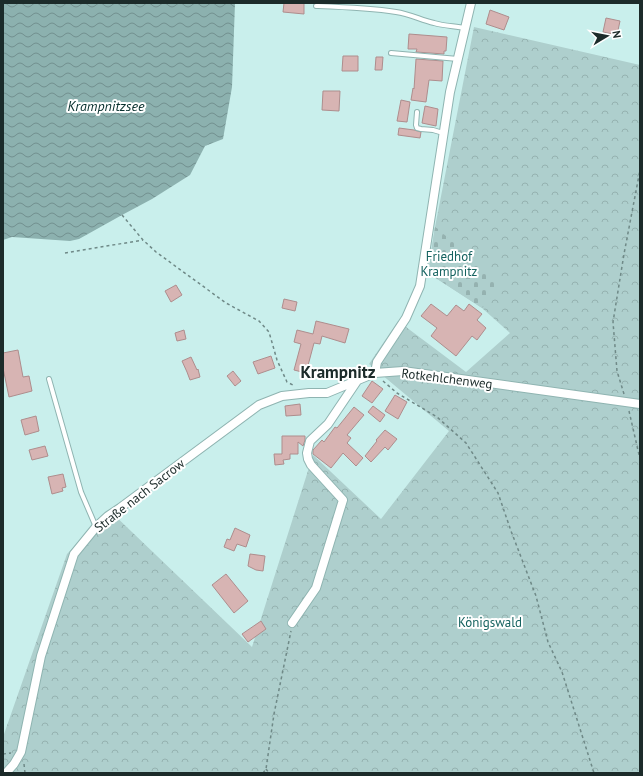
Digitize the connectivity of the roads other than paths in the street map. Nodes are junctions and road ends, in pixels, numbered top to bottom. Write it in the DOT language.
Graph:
graph roads {
  1 [pos="472,3"];
  2 [pos="316,6"];
  3 [pos="466,28"];
  4 [pos="391,53"];
  5 [pos="458,59"];
  6 [pos="417,112"];
  7 [pos="444,133"];
  8 [pos="375,373"];
  9 [pos="49,379"];
  10 [pos="358,380"];
  11 [pos="640,404"];
  12 [pos="96,526"];
  13 [pos="292,623"];
  14 [pos="6,773"];
  1 -- 3 [label="street"];
  2 -- 3 [label="lane"];
  3 -- 5 [label="street"];
  4 -- 5 [label="lane"];
  5 -- 7 [label="street"];
  6 -- 7 [label="lane"];
  7 -- 8 [label="street"];
  8 -- 10 [label="street, Straße nach Sacrow"];
  8 -- 11 [label="street, Rotkehlchenweg"];
  9 -- 12 [label="lane"];
  10 -- 12 [label="street, Straße nach Sacrow"];
  10 -- 13 [label="street"];
  12 -- 14 [label="street, Straße nach Sacrow"];
}
